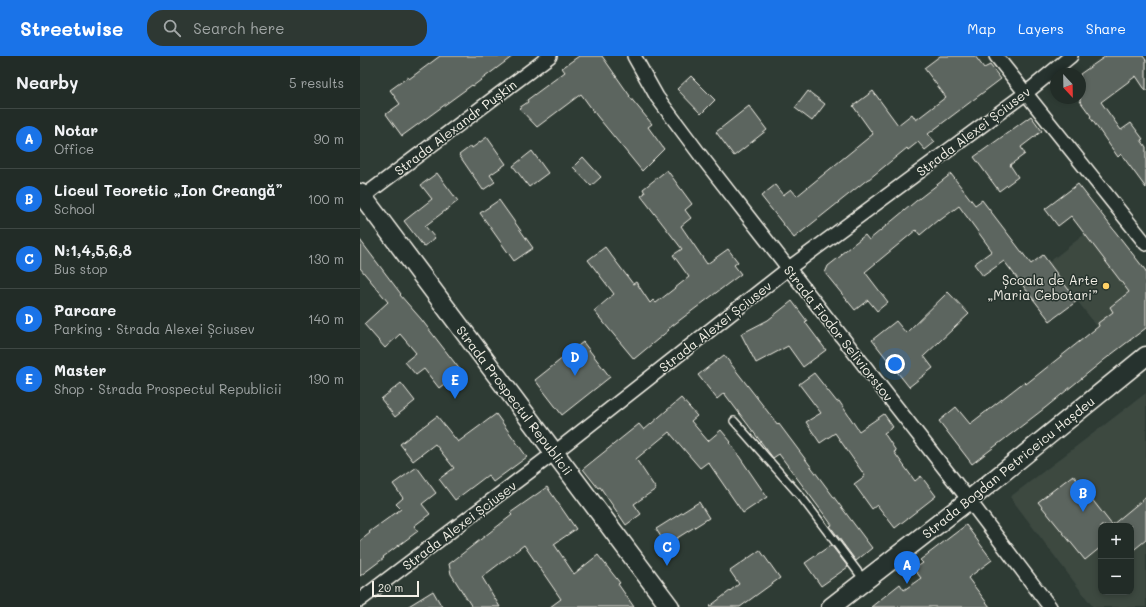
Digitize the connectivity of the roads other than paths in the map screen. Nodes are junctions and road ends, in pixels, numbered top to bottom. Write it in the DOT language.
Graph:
graph roads {
  1 [pos="550,56"];
  2 [pos="634,56"];
  3 [pos="996,56"];
  4 [pos="1071,56"];
  5 [pos="1026,93"];
  6 [pos="361,196"];
  7 [pos="1146,244"];
  8 [pos="789,268"];
  9 [pos="1146,356"];
  10 [pos="734,421"];
  11 [pos="554,453"];
  12 [pos="968,500"];
  13 [pos="864,580"];
  14 [pos="360,600"];
  15 [pos="670,607"];
  16 [pos="831,607"];
  17 [pos="1050,607"];
  1 -- 6 [label="street, Strada Alexandr Pușkin"];
  2 -- 8 [label="street, Strada Fiodor Seliviorstov"];
  3 -- 5 [label="street"];
  4 -- 5 [label="street, Strada Alexei Șciusev"];
  5 -- 7 [label="street"];
  5 -- 8 [label="street, Strada Alexei Șciusev"];
  6 -- 11 [label="main road, Strada Prospectul Republicii"];
  8 -- 11 [label="street, Strada Alexei Șciusev"];
  8 -- 12 [label="street, Strada Fiodor Seliviorstov"];
  9 -- 12 [label="main road, Strada Bogdan Petriceicu Hașdeu"];
  10 -- 13 [label="lane"];
  11 -- 14 [label="street, Strada Alexei Șciusev"];
  11 -- 15 [label="main road, Strada Prospectul Republicii"];
  12 -- 13 [label="main road, Strada Bogdan Petriceicu Hașdeu"];
  12 -- 17 [label="street, Strada Fiodor Seliviorstov"];
  13 -- 16 [label="main road, Strada Bogdan Petriceicu Hașdeu"];
}
